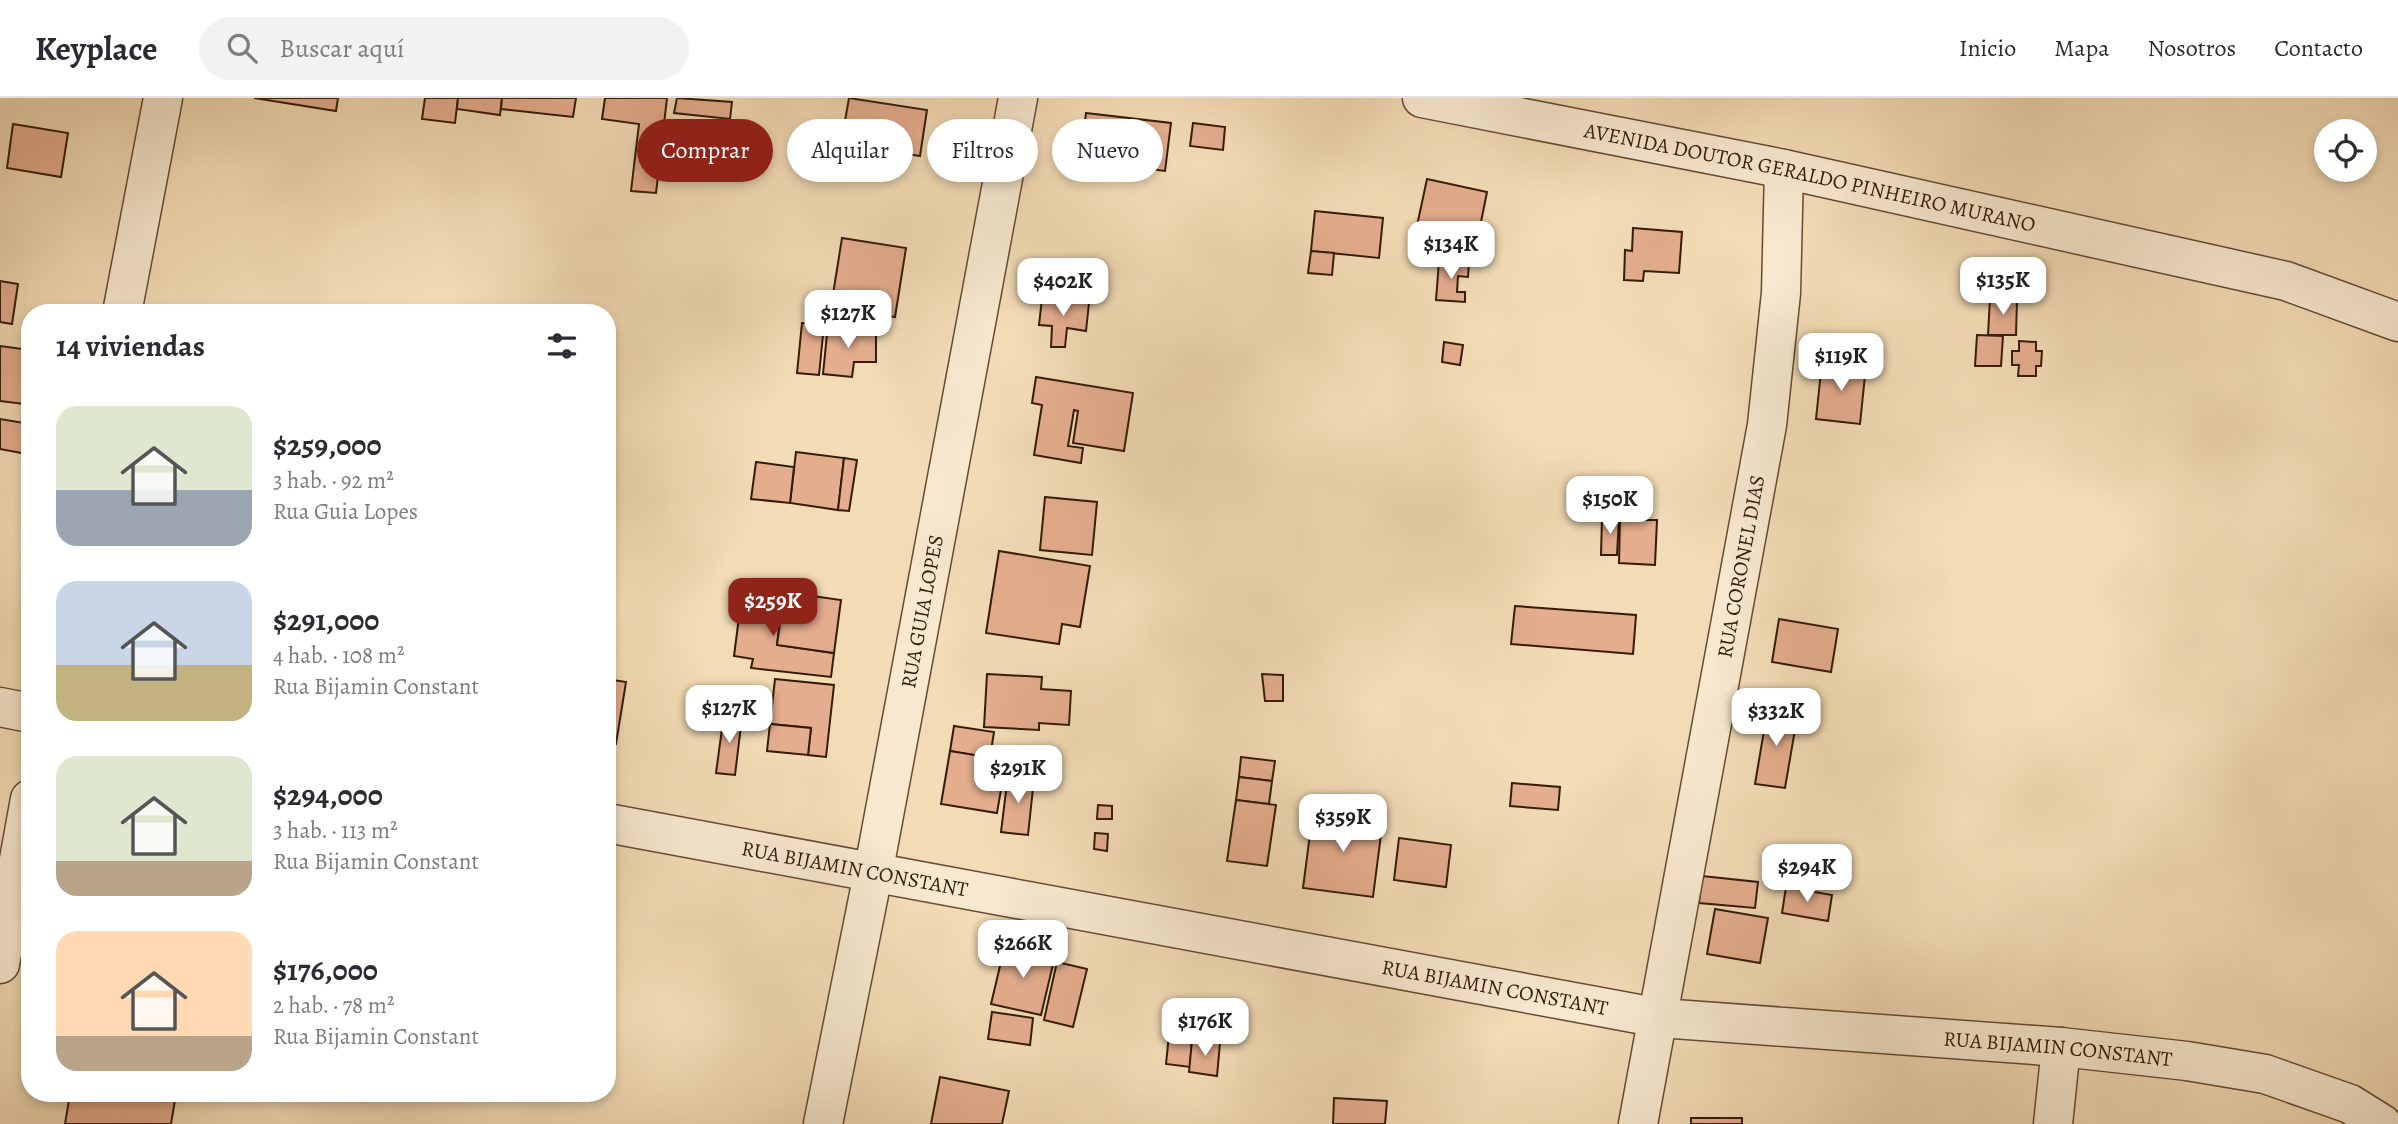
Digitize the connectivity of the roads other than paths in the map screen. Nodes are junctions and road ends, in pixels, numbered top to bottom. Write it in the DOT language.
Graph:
graph roads {
  1 [pos="163,98"];
  2 [pos="1018,98"];
  3 [pos="1422,98"];
  4 [pos="1519,107"];
  5 [pos="1784,169"];
  6 [pos="124,304"];
  7 [pos="2398,322"];
  8 [pos="0,707"];
  9 [pos="21,711"];
  10 [pos="616,825"];
  11 [pos="21,848"];
  12 [pos="873,874"];
  13 [pos="0,964"];
  14 [pos="1660,1018"];
  15 [pos="2061,1047"];
  16 [pos="823,1124"];
  17 [pos="1638,1124"];
  18 [pos="2053,1124"];
  19 [pos="2382,1124"];
  1 -- 6 [label="street"];
  2 -- 12 [label="street, RUA GUIA LOPES"];
  3 -- 4 [label="street, AVENIDA DOUTOR GERALDO PINHEIRO MURANO"];
  4 -- 5 [label="street, AVENIDA DOUTOR GERALDO PINHEIRO MURANO"];
  5 -- 7 [label="street, AVENIDA DOUTOR GERALDO PINHEIRO MURANO"];
  5 -- 14 [label="street, RUA CORONEL DIAS"];
  8 -- 9 [label="street"];
  10 -- 12 [label="street, RUA BIJAMIN CONSTANT"];
  11 -- 13 [label="street"];
  12 -- 14 [label="street, RUA BIJAMIN CONSTANT"];
  12 -- 16 [label="street, RUA GUIA LOPES"];
  14 -- 15 [label="street, RUA BIJAMIN CONSTANT"];
  14 -- 17 [label="street, RUA CORONEL DIAS"];
  15 -- 18 [label="street"];
  15 -- 19 [label="street, RUA BIJAMIN CONSTANT"];
}
